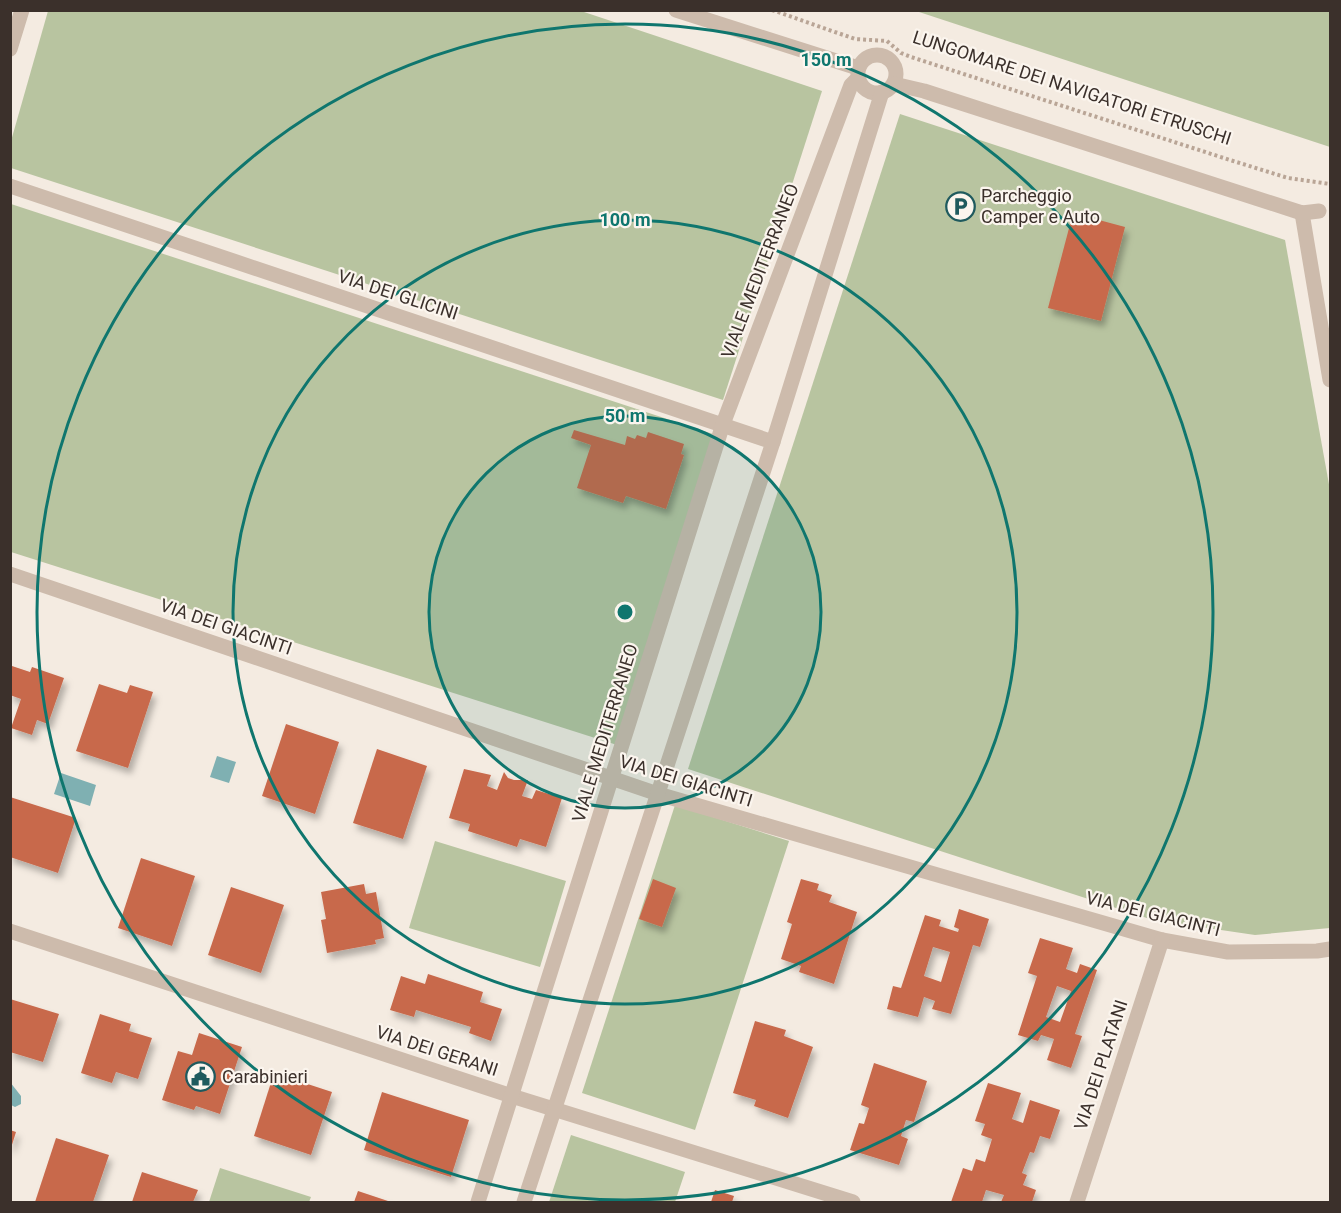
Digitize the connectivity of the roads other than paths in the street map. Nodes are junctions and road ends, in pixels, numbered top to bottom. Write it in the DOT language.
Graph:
graph roads {
  1 [pos="22,10"];
  2 [pos="676,10"];
  3 [pos="10,49"];
  4 [pos="858,73"];
  5 [pos="888,88"];
  6 [pos="10,186"];
  7 [pos="1319,211"];
  8 [pos="1302,213"];
  9 [pos="1330,380"];
  10 [pos="723,424"];
  11 [pos="773,442"];
  12 [pos="10,574"];
  13 [pos="612,778"];
  14 [pos="658,794"];
  15 [pos="10,932"];
  16 [pos="1162,940"];
  17 [pos="1330,949"];
  18 [pos="512,1096"];
  19 [pos="555,1108"];
  20 [pos="478,1203"];
  21 [pos="524,1203"];
  22 [pos="853,1203"];
  23 [pos="1077,1203"];
  1 -- 3 [label="street"];
  2 -- 4 [label="street"];
  4 -- 5 [label="street"];
  4 -- 5 [label="street"];
  4 -- 10 [label="street, VIALE MEDITERRANEO"];
  5 -- 8 [label="street"];
  5 -- 11 [label="street"];
  6 -- 10 [label="street, VIA DEI GLICINI"];
  7 -- 8 [label="street"];
  8 -- 9 [label="street"];
  10 -- 11 [label="street, VIA DEI GLICINI"];
  10 -- 13 [label="street, VIALE MEDITERRANEO"];
  11 -- 14 [label="street"];
  12 -- 13 [label="street, VIA DEI GIACINTI"];
  13 -- 14 [label="street, VIA DEI GIACINTI"];
  13 -- 18 [label="street, VIALE MEDITERRANEO"];
  14 -- 16 [label="street, VIA DEI GIACINTI"];
  14 -- 19 [label="street"];
  15 -- 18 [label="street, VIA DEI GERANI"];
  16 -- 17 [label="street, VIA DEI GIACINTI"];
  16 -- 23 [label="street, VIA DEI PLATANI"];
  18 -- 19 [label="street, VIA DEI GERANI"];
  18 -- 20 [label="street, VIALE MEDITERRANEO"];
  19 -- 21 [label="street"];
  19 -- 22 [label="street, VIA DEI GERANI"];
}
